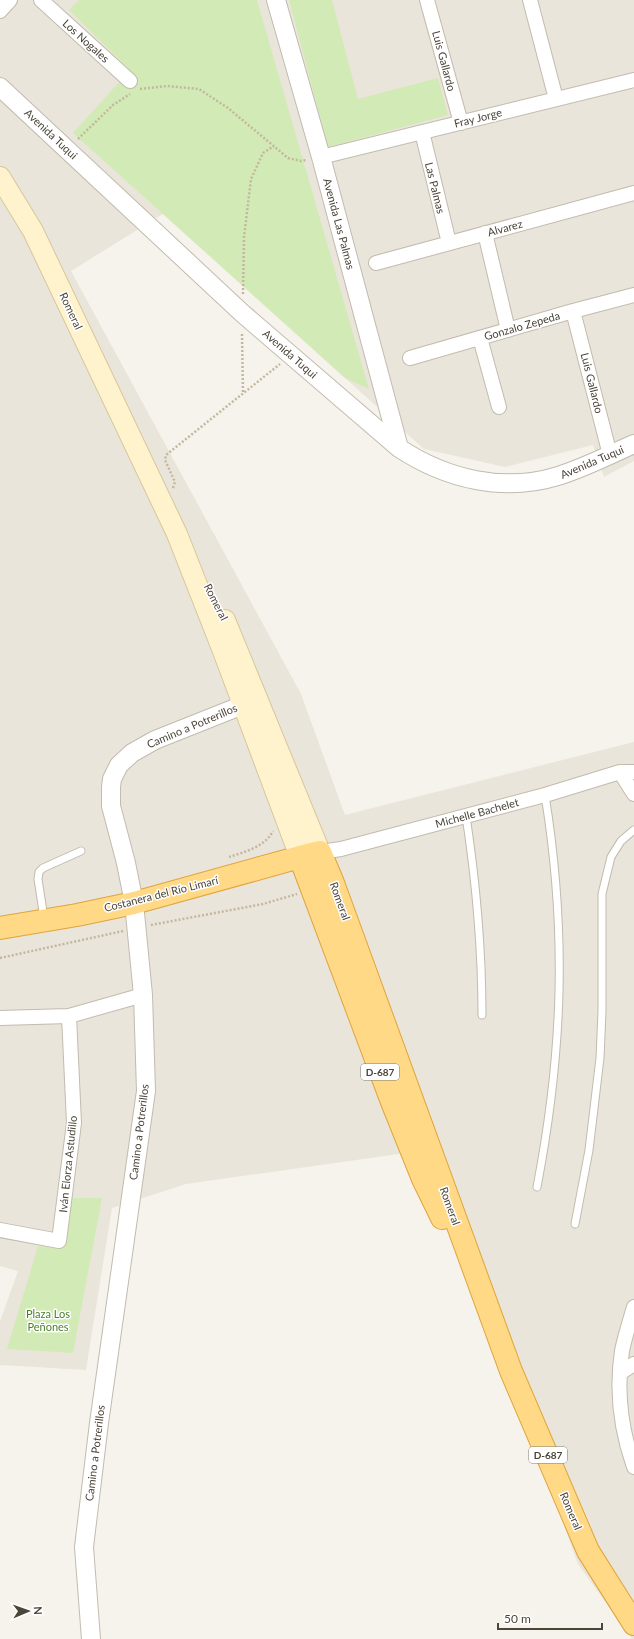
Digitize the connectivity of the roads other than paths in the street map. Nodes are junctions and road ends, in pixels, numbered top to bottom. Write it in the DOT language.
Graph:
graph roads {
  1 [pos="10,0"];
  2 [pos="41,0"];
  3 [pos="276,0"];
  4 [pos="427,0"];
  5 [pos="530,0"];
  6 [pos="0,11"];
  7 [pos="634,80"];
  8 [pos="0,87"];
  9 [pos="134,88"];
  10 [pos="556,99"];
  11 [pos="460,123"];
  12 [pos="422,132"];
  13 [pos="321,157"];
  14 [pos="0,177"];
  15 [pos="634,193"];
  16 [pos="485,234"];
  17 [pos="449,243"];
  18 [pos="376,263"];
  19 [pos="634,295"];
  20 [pos="574,311"];
  21 [pos="508,330"];
  22 [pos="480,338"];
  23 [pos="410,358"];
  24 [pos="499,407"];
  25 [pos="634,444"];
  26 [pos="399,448"];
  27 [pos="610,455"];
  28 [pos="178,534"];
  29 [pos="243,705"];
  30 [pos="627,772"];
  31 [pos="634,794"];
  32 [pos="545,795"];
  33 [pos="466,816"];
  34 [pos="634,830"];
  35 [pos="80,851"];
  36 [pos="310,854"];
  37 [pos="134,903"];
  38 [pos="44,920"];
  39 [pos="0,928"];
  40 [pos="143,995"];
  41 [pos="482,1015"];
  42 [pos="69,1016"];
  43 [pos="0,1018"];
  44 [pos="537,1187"];
  45 [pos="574,1224"];
  46 [pos="0,1230"];
  47 [pos="477,1279"];
  48 [pos="634,1307"];
  49 [pos="634,1364"];
  50 [pos="620,1373"];
  51 [pos="634,1467"];
  52 [pos="634,1624"];
  53 [pos="91,1639"];
  1 -- 6 [label="street"];
  2 -- 9 [label="street, Los Nogales"];
  3 -- 13 [label="street, Avenida Las Palmas"];
  4 -- 11 [label="street, Luis Gallardo"];
  5 -- 10 [label="street"];
  7 -- 10 [label="street, Fray Jorge"];
  8 -- 26 [label="street, Avenida Tuqui"];
  10 -- 11 [label="street, Fray Jorge"];
  11 -- 12 [label="street, Fray Jorge"];
  12 -- 13 [label="street, Fray Jorge"];
  12 -- 17 [label="street, Las Palmas"];
  13 -- 26 [label="street, Avenida Las Palmas"];
  14 -- 28 [label="main road, Romeral"];
  15 -- 16 [label="street, Alvarez"];
  16 -- 17 [label="street, Alvarez"];
  16 -- 21 [label="street"];
  17 -- 18 [label="street, Alvarez"];
  19 -- 20 [label="street, Gonzalo Zepeda"];
  20 -- 21 [label="street, Gonzalo Zepeda"];
  20 -- 27 [label="street, Luis Gallardo"];
  21 -- 22 [label="street, Gonzalo Zepeda"];
  22 -- 23 [label="street, Gonzalo Zepeda"];
  22 -- 24 [label="street"];
  25 -- 27 [label="street, Avenida Tuqui"];
  26 -- 27 [label="street, Avenida Tuqui"];
  28 -- 29 [label="main road, Romeral"];
  28 -- 36 [label="main road, Romeral"];
  29 -- 36 [label="main road, Romeral"];
  29 -- 37 [label="street, Camino a Potrerillos"];
  30 -- 31 [label="street"];
  30 -- 32 [label="street, Michelle Bachelet"];
  32 -- 33 [label="street, Michelle Bachelet"];
  32 -- 44 [label="lane"];
  33 -- 36 [label="street, Michelle Bachelet"];
  33 -- 41 [label="lane"];
  34 -- 45 [label="lane"];
  35 -- 38 [label="lane"];
  36 -- 37 [label="highway, Costanera del Río Limarí"];
  36 -- 47 [label="highway, Romeral / D-687"];
  36 -- 47 [label="highway, Romeral / D-687"];
  37 -- 38 [label="highway, Costanera del Río Limarí"];
  37 -- 40 [label="street, Camino a Potrerillos"];
  38 -- 39 [label="highway, Costanera del Río Limarí"];
  40 -- 42 [label="street"];
  40 -- 53 [label="street, Camino a Potrerillos"];
  42 -- 43 [label="street"];
  42 -- 46 [label="street, Iván Elorza Astudillo"];
  47 -- 52 [label="highway, Romeral / D-687"];
  48 -- 50 [label="street"];
  49 -- 50 [label="street"];
  50 -- 51 [label="street"];
}
